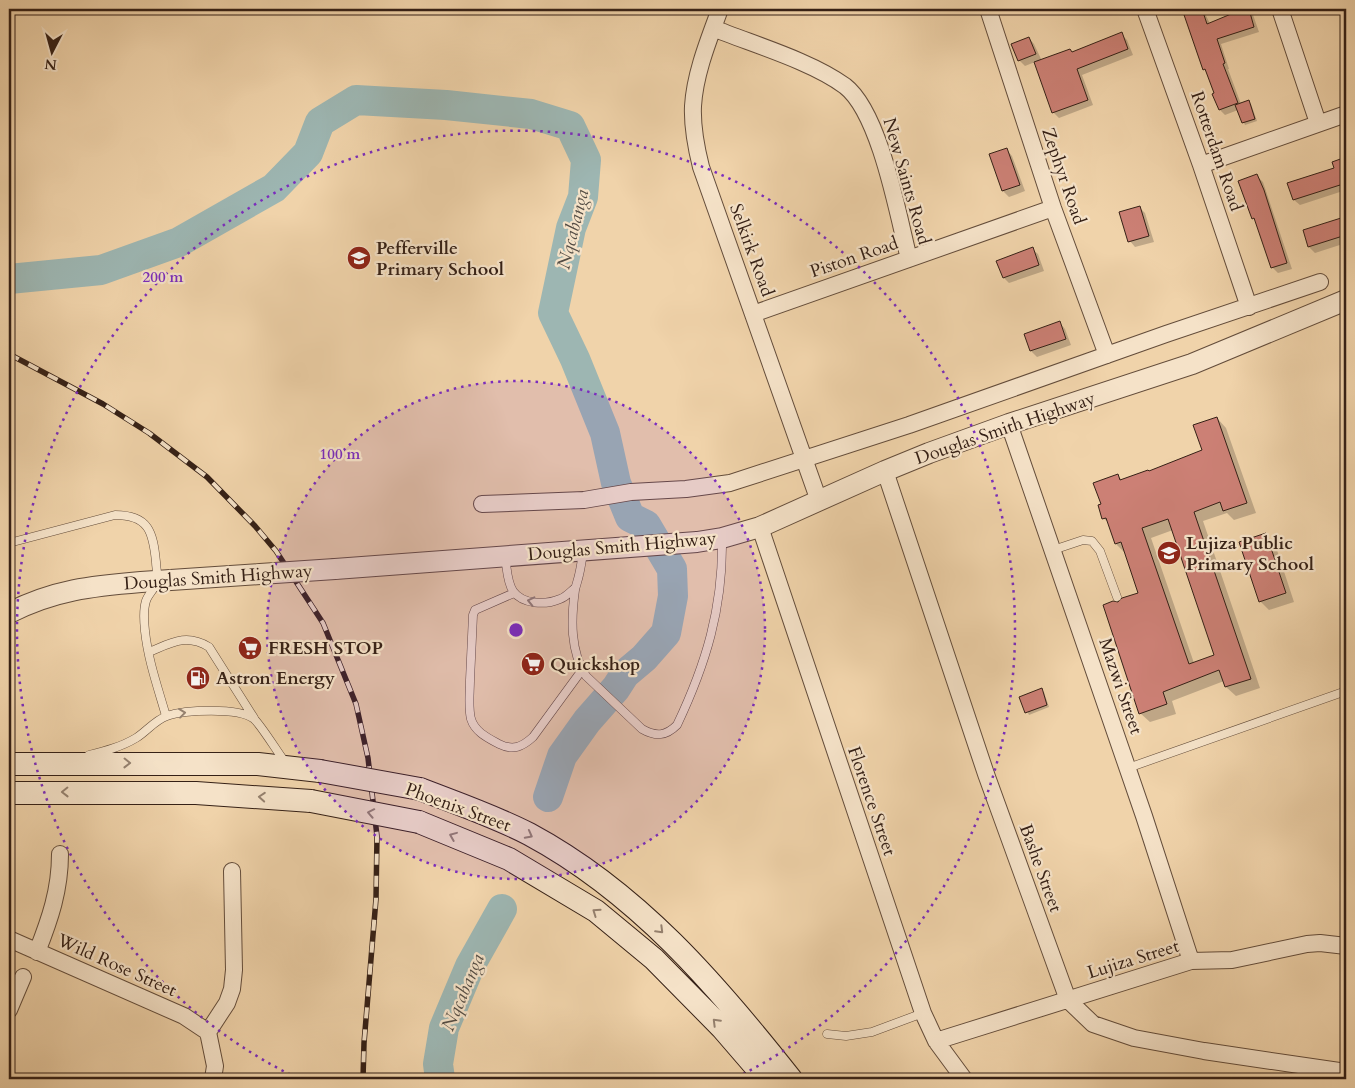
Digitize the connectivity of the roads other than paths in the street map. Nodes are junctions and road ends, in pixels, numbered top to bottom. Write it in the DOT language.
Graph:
graph roads {
  1 [pos="720,9"];
  2 [pos="988,9"];
  3 [pos="1144,9"];
  4 [pos="1280,9"];
  5 [pos="712,28"];
  6 [pos="1346,114"];
  7 [pos="1318,123"];
  8 [pos="1201,165"];
  9 [pos="1053,208"];
  10 [pos="909,259"];
  11 [pos="1320,282"];
  12 [pos="1346,300"];
  13 [pos="1249,307"];
  14 [pos="753,314"];
  15 [pos="1107,355"];
  16 [pos="1008,424"];
  17 [pos="806,459"];
  18 [pos="884,471"];
  19 [pos="819,501"];
  20 [pos="482,504"];
  21 [pos="760,527"];
  22 [pos="722,538"];
  23 [pos="9,544"];
  24 [pos="1053,550"];
  25 [pos="583,551"];
  26 [pos="505,557"];
  27 [pos="157,581"];
  28 [pos="575,588"];
  29 [pos="514,593"];
  30 [pos="1117,597"];
  31 [pos="9,613"];
  32 [pos="149,652"];
  33 [pos="584,673"];
  34 [pos="1346,691"];
  35 [pos="166,716"];
  36 [pos="254,719"];
  37 [pos="58,763"];
  38 [pos="9,764"];
  39 [pos="289,768"];
  40 [pos="1128,768"];
  41 [pos="9,793"];
  42 [pos="60,854"];
  43 [pos="232,871"];
  44 [pos="9,939"];
  45 [pos="1346,946"];
  46 [pos="37,952"];
  47 [pos="1191,961"];
  48 [pos="23,977"];
  49 [pos="1068,1000"];
  50 [pos="9,1010"];
  51 [pos="923,1012"];
  52 [pos="208,1032"];
  53 [pos="827,1034"];
  54 [pos="936,1041"];
  55 [pos="757,1052"];
  56 [pos="1346,1072"];
  57 [pos="213,1079"];
  58 [pos="766,1079"];
  59 [pos="791,1079"];
  60 [pos="964,1079"];
  1 -- 5 [label="street, Selkirk Road"];
  2 -- 9 [label="street, Zephyr Road"];
  3 -- 8 [label="street, Rotterdam Road"];
  4 -- 7 [label="street"];
  5 -- 10 [label="street, New Saints Road"];
  5 -- 14 [label="street, Selkirk Road"];
  6 -- 7 [label="street"];
  7 -- 8 [label="street"];
  8 -- 13 [label="street, Rotterdam Road"];
  9 -- 10 [label="street, Piston Road"];
  9 -- 15 [label="street, Zephyr Road"];
  10 -- 14 [label="street, Piston Road"];
  11 -- 13 [label="street"];
  12 -- 16 [label="street, Douglas Smith Highway"];
  13 -- 15 [label="street"];
  14 -- 17 [label="street, Selkirk Road"];
  15 -- 17 [label="street"];
  16 -- 18 [label="street, Douglas Smith Highway"];
  16 -- 24 [label="street, Mazwi Street"];
  17 -- 19 [label="street, Selkirk Road"];
  17 -- 20 [label="street"];
  18 -- 19 [label="street, Douglas Smith Highway"];
  18 -- 49 [label="street, Bashe Street"];
  19 -- 21 [label="street, Douglas Smith Highway"];
  21 -- 22 [label="street, Douglas Smith Highway"];
  21 -- 51 [label="street, Florence Street"];
  22 -- 25 [label="street, Douglas Smith Highway"];
  22 -- 33 [label="lane"];
  23 -- 27 [label="lane"];
  24 -- 30 [label="lane"];
  24 -- 40 [label="street, Mazwi Street"];
  25 -- 26 [label="street, Douglas Smith Highway"];
  25 -- 28 [label="lane"];
  26 -- 27 [label="street, Douglas Smith Highway, bridge"];
  26 -- 29 [label="lane"];
  27 -- 31 [label="street, Douglas Smith Highway"];
  27 -- 32 [label="lane"];
  28 -- 29 [label="lane, one-way"];
  28 -- 33 [label="lane"];
  29 -- 33 [label="lane"];
  32 -- 35 [label="lane"];
  32 -- 36 [label="lane"];
  34 -- 40 [label="lane"];
  35 -- 36 [label="lane, one-way"];
  35 -- 37 [label="lane"];
  36 -- 39 [label="lane"];
  37 -- 38 [label="main road, Phoenix Street"];
  37 -- 39 [label="main road, Phoenix Street, one-way"];
  39 -- 55 [label="main road, Phoenix Street, one-way, bridge"];
  40 -- 47 [label="street, Mazwi Street"];
  55 -- 41 [label="main road, Phoenix Street, one-way, bridge"];
  42 -- 46 [label="street"];
  43 -- 52 [label="street"];
  44 -- 46 [label="street, Wild Rose Street"];
  45 -- 47 [label="street, Lujiza Street"];
  46 -- 52 [label="street, Wild Rose Street"];
  47 -- 49 [label="street, Lujiza Street"];
  48 -- 50 [label="street"];
  49 -- 54 [label="street, Lujiza Street"];
  49 -- 56 [label="street, Bashe Street"];
  51 -- 53 [label="lane"];
  51 -- 54 [label="street, Florence Street"];
  52 -- 57 [label="street"];
  54 -- 60 [label="street, Florence Street"];
  55 -- 58 [label="main road"];
  55 -- 59 [label="main road"];
}
